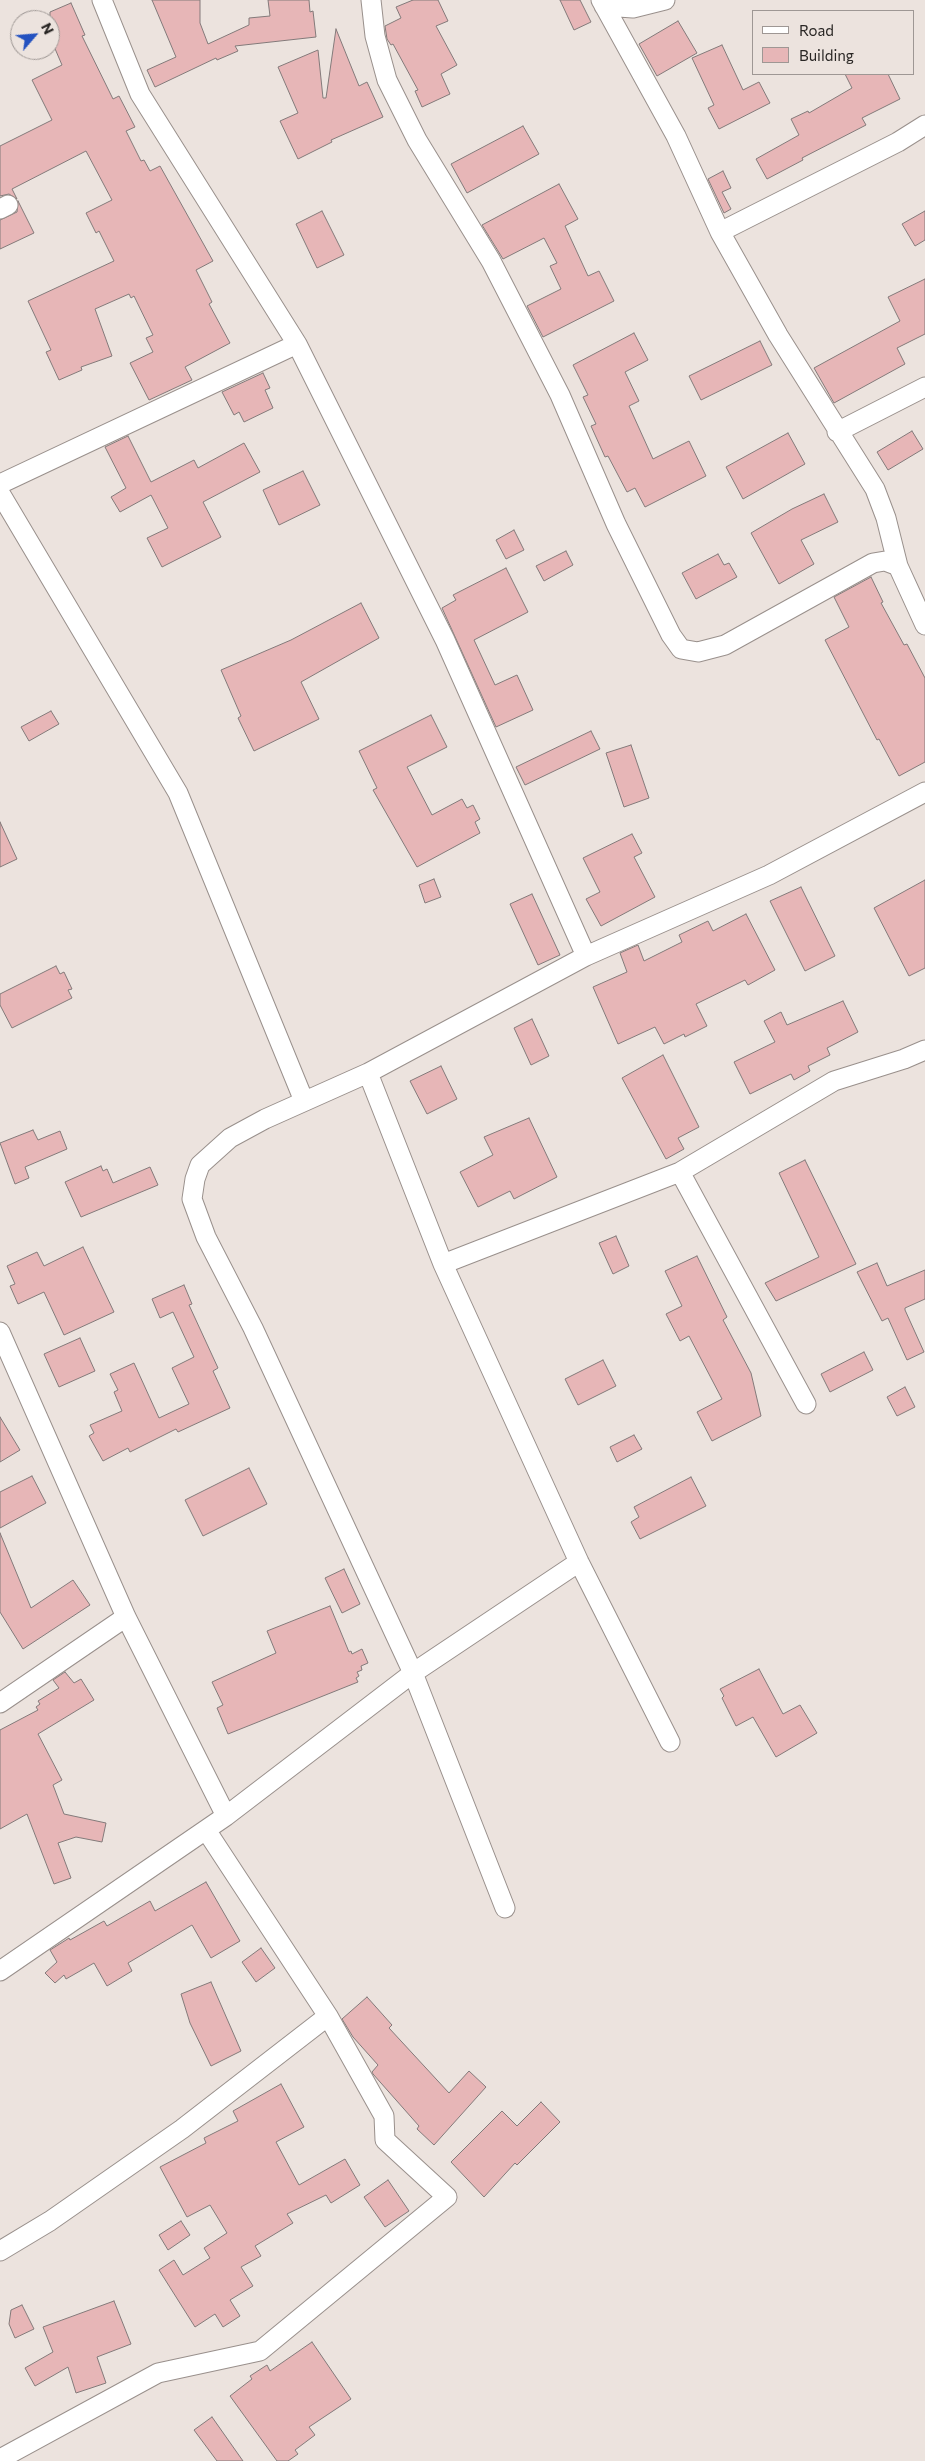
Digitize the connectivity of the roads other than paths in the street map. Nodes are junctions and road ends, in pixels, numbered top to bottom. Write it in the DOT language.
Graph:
graph roads {
  1 [pos="102,0"];
  2 [pos="371,0"];
  3 [pos="665,0"];
  4 [pos="603,3"];
  5 [pos="925,125"];
  6 [pos="720,232"];
  7 [pos="297,344"];
  8 [pos="925,387"];
  9 [pos="838,432"];
  10 [pos="0,484"];
  11 [pos="0,493"];
  12 [pos="7,523"];
  13 [pos="898,566"];
  14 [pos="925,625"];
  15 [pos="925,792"];
  16 [pos="586,956"];
  17 [pos="925,1050"];
  18 [pos="368,1073"];
  19 [pos="304,1100"];
  20 [pos="680,1172"];
  21 [pos="443,1264"];
  22 [pos="0,1332"];
  23 [pos="806,1404"];
  24 [pos="579,1562"];
  25 [pos="126,1617"];
  26 [pos="413,1673"];
  27 [pos="0,1703"];
  28 [pos="670,1742"];
  29 [pos="226,1816"];
  30 [pos="206,1830"];
  31 [pos="506,1908"];
  32 [pos="0,1971"];
  33 [pos="328,2016"];
  34 [pos="0,2251"];
  35 [pos="0,2460"];
  1 -- 7 [label="street"];
  2 -- 13 [label="street"];
  3 -- 4 [label="street"];
  4 -- 6 [label="street"];
  5 -- 6 [label="street"];
  6 -- 9 [label="street"];
  7 -- 10 [label="street"];
  7 -- 16 [label="street"];
  8 -- 9 [label="street"];
  9 -- 13 [label="street"];
  11 -- 12 [label="street"];
  12 -- 19 [label="street"];
  13 -- 14 [label="street"];
  15 -- 16 [label="street"];
  16 -- 18 [label="street"];
  17 -- 20 [label="street"];
  18 -- 19 [label="street"];
  18 -- 21 [label="street"];
  19 -- 26 [label="street"];
  20 -- 21 [label="street"];
  20 -- 23 [label="street"];
  21 -- 24 [label="street"];
  22 -- 25 [label="street"];
  24 -- 26 [label="street"];
  24 -- 28 [label="street"];
  25 -- 27 [label="street"];
  25 -- 29 [label="street"];
  26 -- 29 [label="street"];
  26 -- 31 [label="street"];
  29 -- 30 [label="street"];
  30 -- 32 [label="street"];
  30 -- 33 [label="street"];
  33 -- 34 [label="street"];
  33 -- 35 [label="street"];
}
